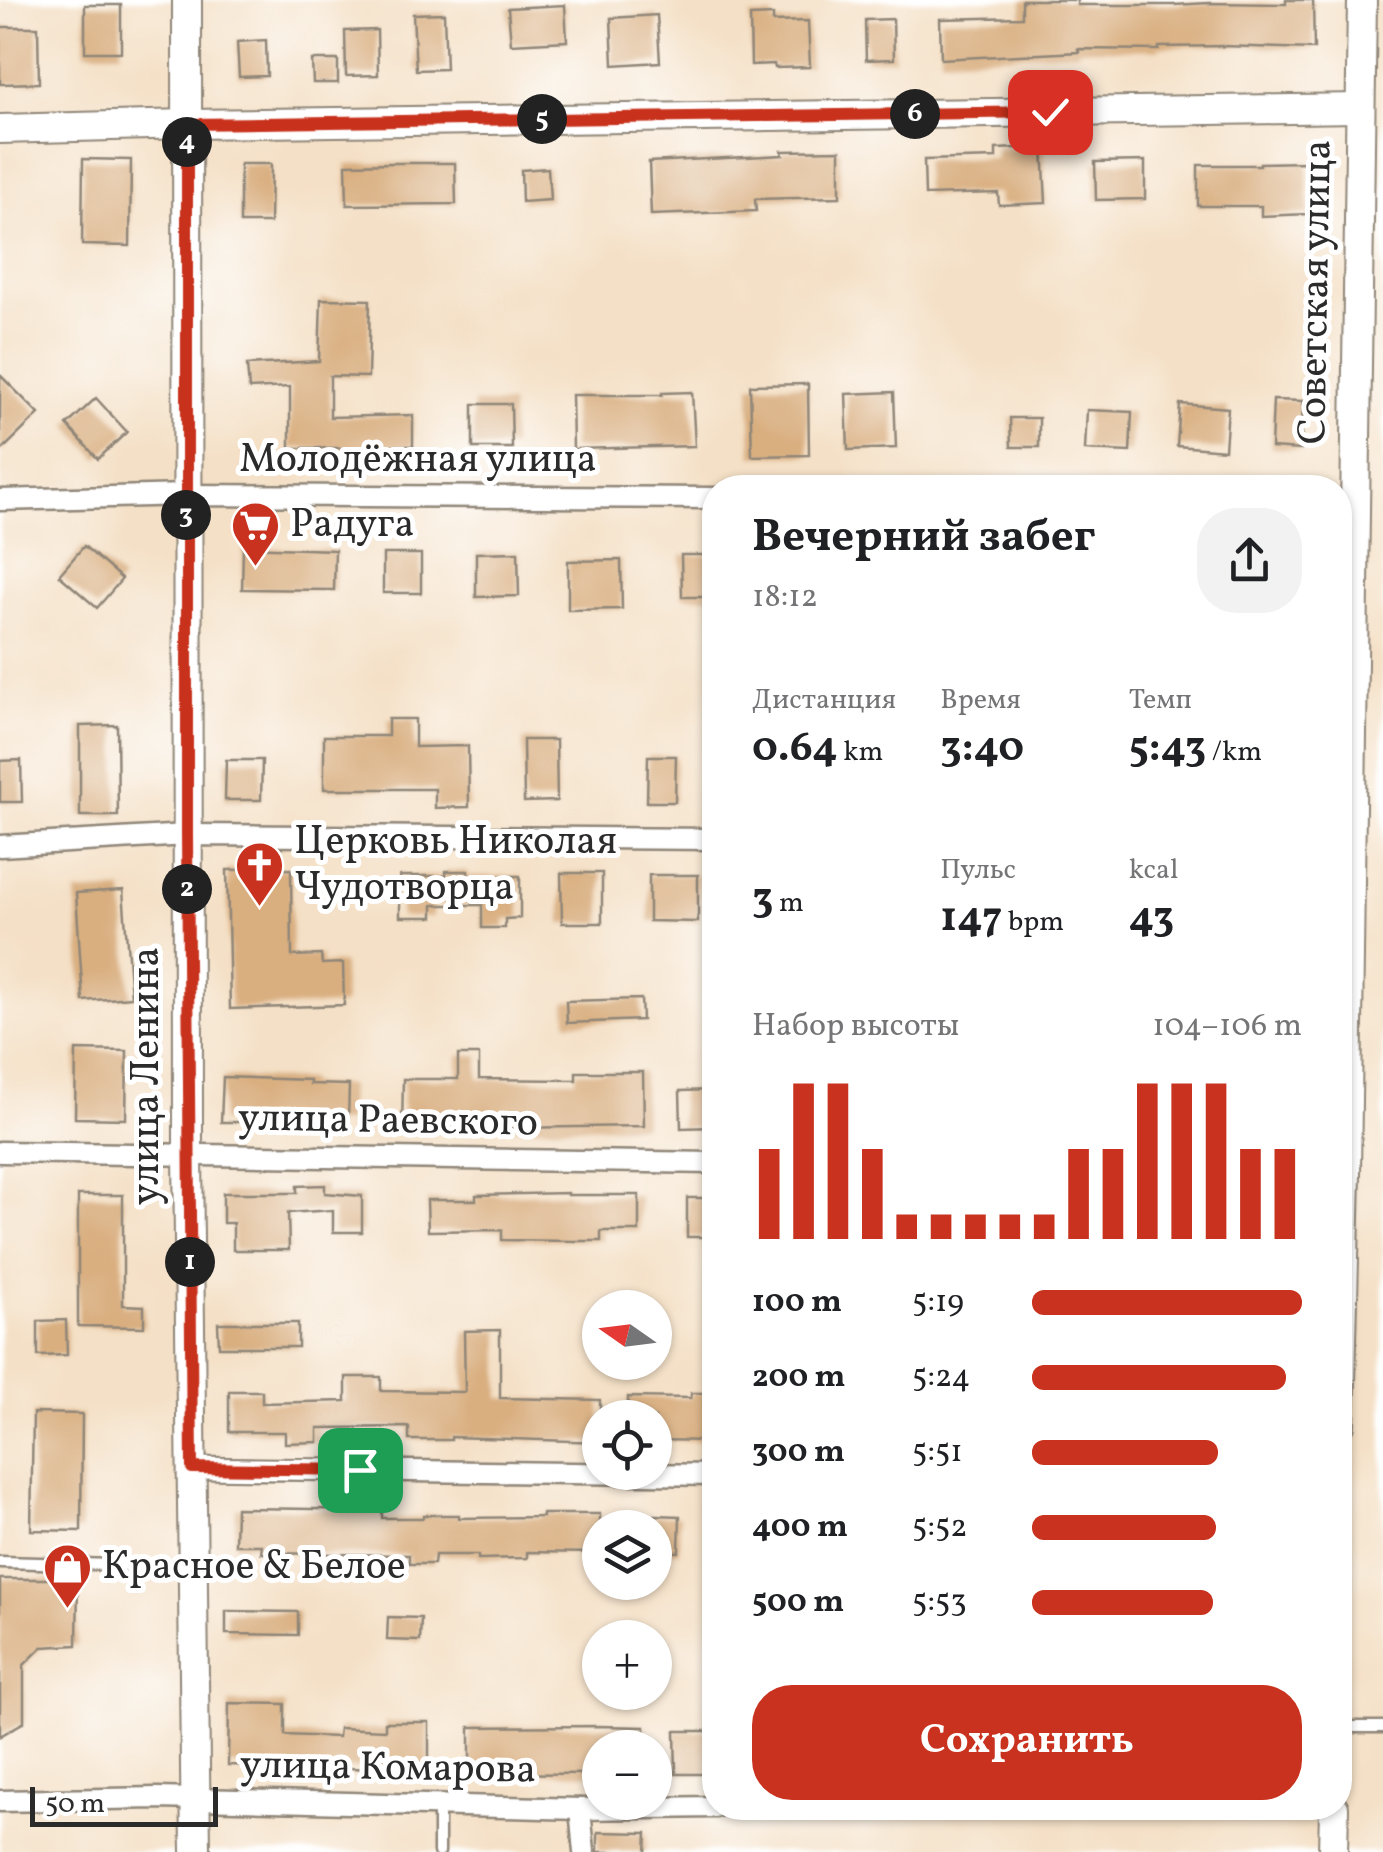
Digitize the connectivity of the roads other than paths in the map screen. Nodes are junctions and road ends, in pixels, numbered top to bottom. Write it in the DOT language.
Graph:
graph roads {
  1 [pos="187,0"];
  2 [pos="1362,0"];
  3 [pos="1360,108"];
  4 [pos="187,124"];
  5 [pos="0,129"];
  6 [pos="1348,475"];
  7 [pos="186,495"];
  8 [pos="702,498"];
  9 [pos="0,500"];
  10 [pos="187,834"];
  11 [pos="702,839"];
  12 [pos="0,846"];
  13 [pos="0,1152"];
  14 [pos="188,1154"];
  15 [pos="702,1163"];
  16 [pos="192,1468"];
  17 [pos="702,1476"];
  18 [pos="0,1562"];
  19 [pos="194,1567"];
  20 [pos="1352,1727"];
  21 [pos="1383,1728"];
  22 [pos="0,1800"];
  23 [pos="196,1800"];
  24 [pos="439,1805"];
  25 [pos="702,1807"];
  26 [pos="580,1809"];
  27 [pos="1334,1820"];
  28 [pos="196,1852"];
  29 [pos="439,1852"];
  30 [pos="584,1852"];
  31 [pos="1333,1852"];
  1 -- 4 [label="street, улица Ленина"];
  2 -- 3 [label="street, Советская улица"];
  3 -- 4 [label="street"];
  3 -- 6 [label="street, Советская улица"];
  4 -- 5 [label="street"];
  4 -- 7 [label="street, улица Ленина"];
  7 -- 8 [label="street, Молодёжная улица"];
  7 -- 9 [label="street, Молодёжная улица"];
  7 -- 10 [label="street, улица Ленина"];
  10 -- 11 [label="street"];
  10 -- 12 [label="street"];
  10 -- 14 [label="street, улица Ленина"];
  13 -- 14 [label="street, улица Раевского"];
  14 -- 15 [label="street, улица Раевского"];
  14 -- 16 [label="street, улица Ленина"];
  16 -- 17 [label="street"];
  16 -- 19 [label="street, улица Ленина"];
  18 -- 19 [label="lane"];
  19 -- 23 [label="street, улица Ленина"];
  20 -- 21 [label="lane"];
  22 -- 23 [label="street, улица Комарова"];
  23 -- 24 [label="street, улица Комарова"];
  23 -- 28 [label="street, улица Ленина"];
  24 -- 26 [label="street, улица Комарова"];
  24 -- 29 [label="lane"];
  25 -- 26 [label="street, улица Комарова"];
  26 -- 30 [label="street"];
  27 -- 31 [label="street"];
}
